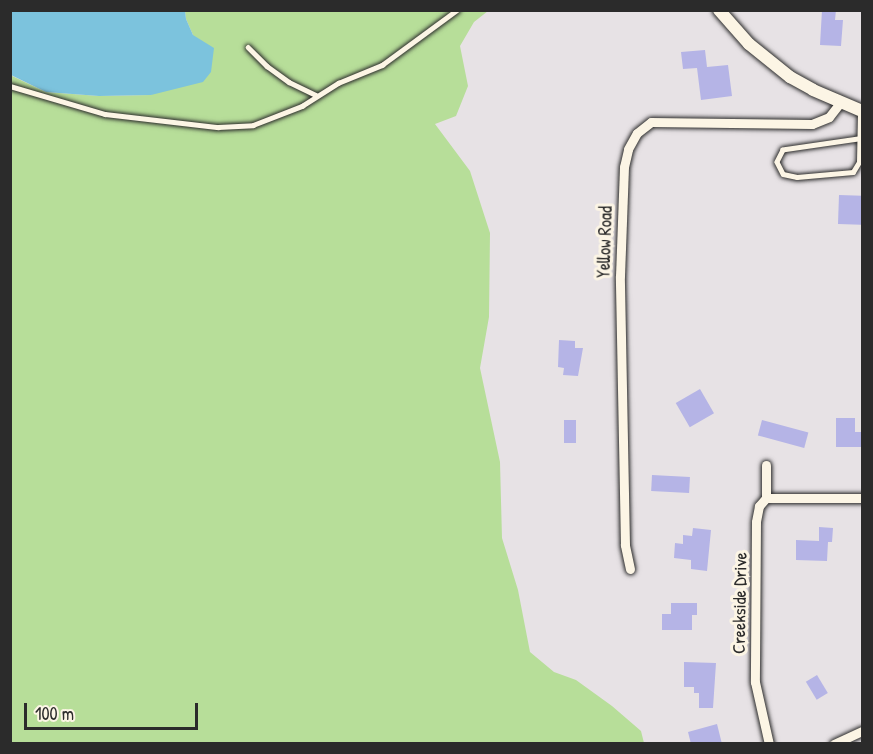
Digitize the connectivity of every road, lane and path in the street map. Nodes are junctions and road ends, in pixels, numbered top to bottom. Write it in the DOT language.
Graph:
graph roads {
  1 [pos="457,10"];
  2 [pos="719,10"];
  3 [pos="248,47"];
  4 [pos="10,86"];
  5 [pos="316,95"];
  6 [pos="840,103"];
  7 [pos="861,111"];
  8 [pos="858,139"];
  9 [pos="766,465"];
  10 [pos="766,498"];
  11 [pos="862,498"];
  12 [pos="630,570"];
  13 [pos="862,731"];
  14 [pos="769,744"];
  15 [pos="834,744"];
  1 -- 5 [label="lane"];
  2 -- 6 [label="main road"];
  3 -- 5 [label="lane"];
  4 -- 5 [label="lane"];
  6 -- 7 [label="main road"];
  6 -- 12 [label="street, Yellow Road"];
  7 -- 8 [label="lane"];
  8 -- 8 [label="lane"];
  9 -- 10 [label="street, Creekside Drive"];
  10 -- 11 [label="street"];
  10 -- 14 [label="street, Creekside Drive"];
  13 -- 15 [label="street"];
}
